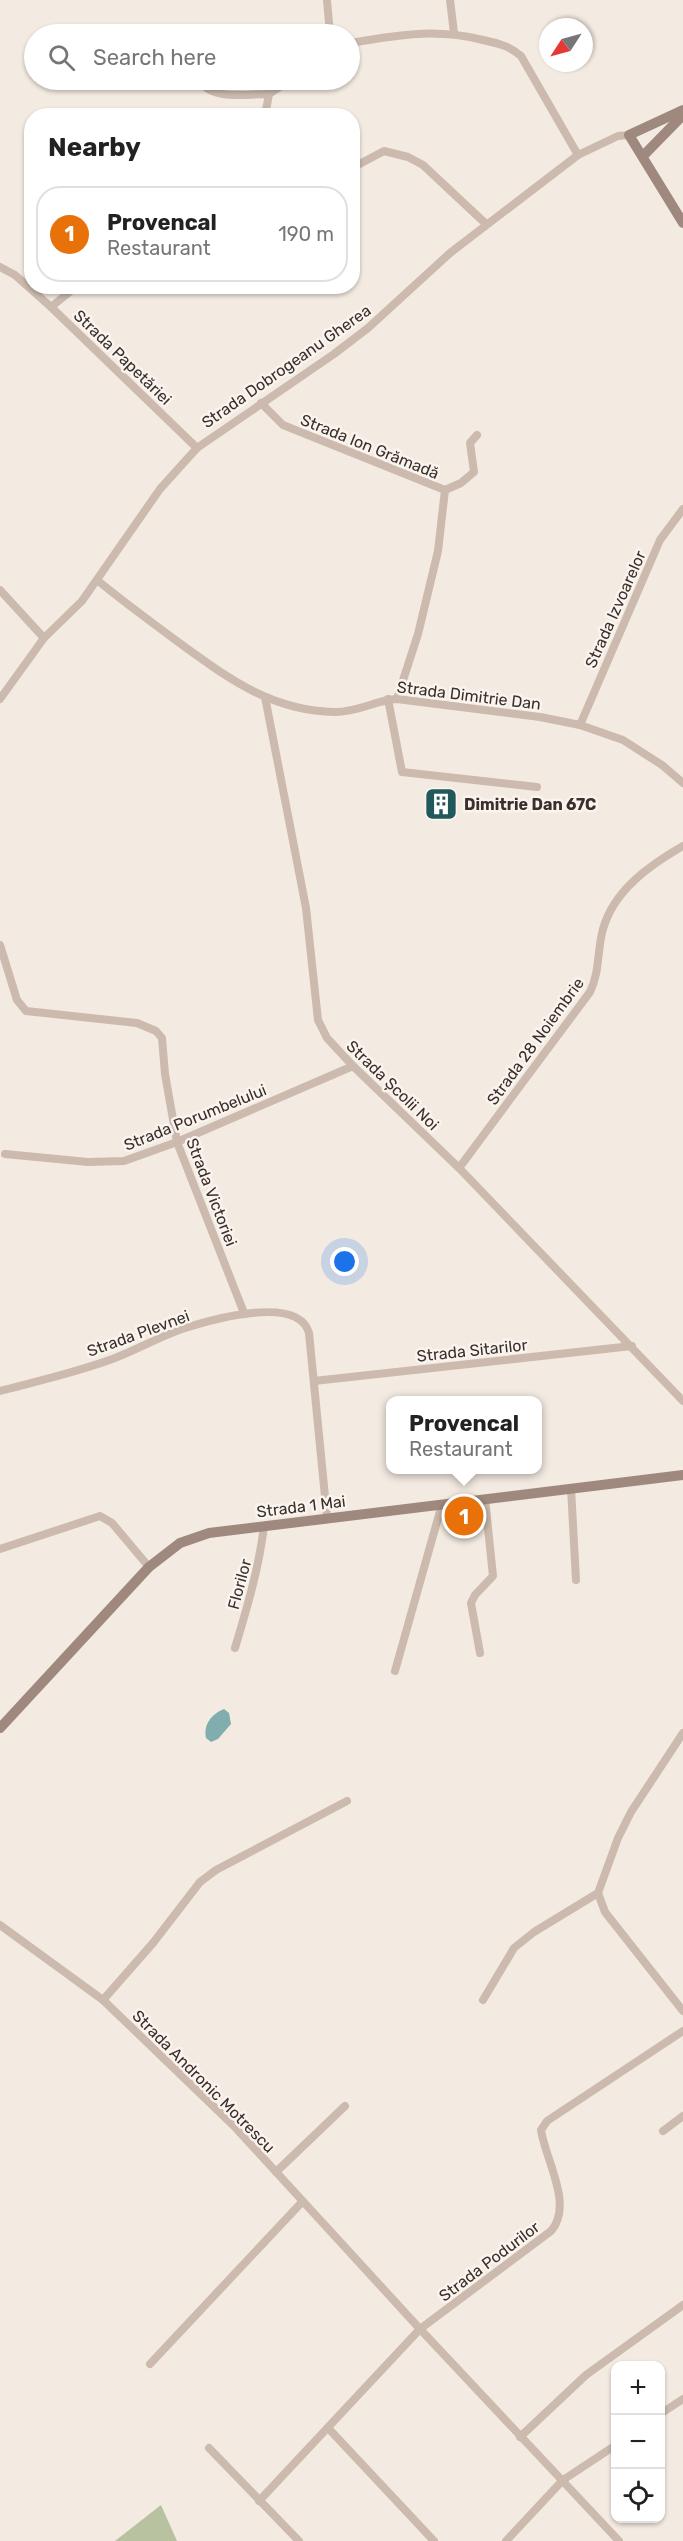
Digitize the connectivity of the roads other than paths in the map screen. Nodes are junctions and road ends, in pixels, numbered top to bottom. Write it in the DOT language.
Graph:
graph roads {
  1 [pos="327,0"];
  2 [pos="450,0"];
  3 [pos="329,24"];
  4 [pos="454,33"];
  5 [pos="360,42"];
  6 [pos="208,90"];
  7 [pos="275,90"];
  8 [pos="269,94"];
  9 [pos="266,108"];
  10 [pos="683,110"];
  11 [pos="683,115"];
  12 [pos="629,135"];
  13 [pos="578,155"];
  14 [pos="643,156"];
  15 [pos="360,164"];
  16 [pos="683,223"];
  17 [pos="486,224"];
  18 [pos="0,267"];
  19 [pos="24,283"];
  20 [pos="37,294"];
  21 [pos="67,294"];
  22 [pos="51,306"];
  23 [pos="261,403"];
  24 [pos="477,435"];
  25 [pos="197,448"];
  26 [pos="445,490"];
  27 [pos="683,509"];
  28 [pos="97,580"];
  29 [pos="0,590"];
  30 [pos="44,638"];
  31 [pos="265,697"];
  32 [pos="0,699"];
  33 [pos="388,699"];
  34 [pos="397,699"];
  35 [pos="580,724"];
  36 [pos="683,783"];
  37 [pos="537,787"];
  38 [pos="683,846"];
  39 [pos="0,945"];
  40 [pos="353,1066"];
  41 [pos="177,1142"];
  42 [pos="5,1154"];
  43 [pos="459,1168"];
  44 [pos="244,1313"];
  45 [pos="632,1346"];
  46 [pos="314,1381"];
  47 [pos="0,1391"];
  48 [pos="683,1401"];
  49 [pos="683,1475"];
  50 [pos="571,1488"];
  51 [pos="485,1499"];
  52 [pos="442,1504"];
  53 [pos="327,1517"];
  54 [pos="264,1526"];
  55 [pos="0,1549"];
  56 [pos="149,1567"];
  57 [pos="576,1580"];
  58 [pos="235,1648"];
  59 [pos="480,1653"];
  60 [pos="394,1671"];
  61 [pos="0,1728"];
  62 [pos="683,1733"];
  63 [pos="347,1801"];
  64 [pos="598,1893"];
  65 [pos="0,1925"];
  66 [pos="103,2000"];
  67 [pos="483,2000"];
  68 [pos="683,2011"];
  69 [pos="683,2031"];
  70 [pos="345,2106"];
  71 [pos="683,2116"];
  72 [pos="663,2131"];
  73 [pos="276,2172"];
  74 [pos="302,2202"];
  75 [pos="683,2305"];
  76 [pos="420,2329"];
  77 [pos="150,2364"];
  78 [pos="683,2399"];
  79 [pos="665,2411"];
  80 [pos="329,2429"];
  81 [pos="520,2437"];
  82 [pos="209,2448"];
  83 [pos="611,2448"];
  84 [pos="563,2480"];
  85 [pos="259,2501"];
  86 [pos="299,2541"];
  87 [pos="434,2541"];
  88 [pos="506,2541"];
  89 [pos="619,2541"];
  1 -- 3 [label="street"];
  2 -- 4 [label="street"];
  4 -- 5 [label="street"];
  4 -- 13 [label="street"];
  6 -- 8 [label="street"];
  7 -- 8 [label="street"];
  8 -- 9 [label="street"];
  10 -- 12 [label="main road, Strada Dobrogeanu Gherea"];
  11 -- 14 [label="main road"];
  12 -- 13 [label="street, Strada Dobrogeanu Gherea"];
  12 -- 14 [label="main road"];
  13 -- 17 [label="street, Strada Dobrogeanu Gherea"];
  14 -- 16 [label="main road"];
  15 -- 17 [label="street"];
  17 -- 23 [label="street, Strada Dobrogeanu Gherea"];
  18 -- 19 [label="street, Strada Papetăriei"];
  20 -- 22 [label="street, Strada Papetăriei"];
  21 -- 22 [label="street"];
  22 -- 25 [label="street, Strada Papetăriei"];
  23 -- 25 [label="street, Strada Dobrogeanu Gherea"];
  23 -- 26 [label="street, Strada Ion Grămadă"];
  24 -- 26 [label="street"];
  25 -- 28 [label="street, Strada Dobrogeanu Gherea"];
  26 -- 34 [label="street, Strada Ion Grămadă"];
  27 -- 35 [label="street, Strada Izvoarelor"];
  28 -- 30 [label="street, Strada Dobrogeanu Gherea"];
  28 -- 31 [label="street, Strada Dimitrie Dan"];
  29 -- 30 [label="street"];
  30 -- 32 [label="street, Strada Dobrogeanu Gherea"];
  31 -- 33 [label="street, Strada Dimitrie Dan"];
  31 -- 40 [label="street, Strada Școlii Noi"];
  33 -- 34 [label="street, Strada Dimitrie Dan"];
  33 -- 37 [label="street"];
  34 -- 35 [label="street, Strada Dimitrie Dan"];
  35 -- 36 [label="street, Strada Dimitrie Dan"];
  38 -- 43 [label="street, Strada 28 Noiembrie"];
  39 -- 41 [label="street, Strada Victoriei"];
  40 -- 41 [label="street, Strada Porumbelului"];
  40 -- 43 [label="street, Strada Școlii Noi"];
  41 -- 42 [label="street, Strada Porumbelului"];
  41 -- 44 [label="street, Strada Victoriei"];
  43 -- 45 [label="street, Strada Școlii Noi"];
  44 -- 46 [label="street, Strada Plevnei"];
  44 -- 47 [label="street, Strada Plevnei"];
  45 -- 46 [label="street, Strada Sitarilor"];
  45 -- 48 [label="street, Strada Școlii Noi"];
  46 -- 53 [label="street, Strada Plevnei"];
  49 -- 50 [label="main road, Strada 1 Mai"];
  50 -- 51 [label="main road, Strada 1 Mai"];
  50 -- 57 [label="street"];
  51 -- 52 [label="main road, Strada 1 Mai"];
  51 -- 59 [label="street"];
  52 -- 53 [label="main road, Strada 1 Mai"];
  52 -- 60 [label="street"];
  53 -- 54 [label="main road, Strada 1 Mai"];
  54 -- 56 [label="main road, Strada 1 Mai"];
  54 -- 58 [label="street, Florilor"];
  55 -- 56 [label="street"];
  56 -- 61 [label="main road, Strada 1 Mai"];
  62 -- 64 [label="street"];
  63 -- 66 [label="street"];
  64 -- 67 [label="street"];
  64 -- 68 [label="street"];
  65 -- 66 [label="street, Strada Andronic Motrescu"];
  66 -- 73 [label="street, Strada Andronic Motrescu"];
  69 -- 76 [label="street, Strada Podurilor"];
  70 -- 73 [label="street"];
  71 -- 72 [label="street"];
  73 -- 74 [label="street, Strada Andronic Motrescu"];
  74 -- 76 [label="street, Strada Andronic Motrescu"];
  74 -- 77 [label="street"];
  75 -- 81 [label="street"];
  76 -- 80 [label="street"];
  76 -- 81 [label="street, Strada Andronic Motrescu"];
  78 -- 79 [label="street"];
  80 -- 85 [label="street"];
  80 -- 87 [label="street"];
  81 -- 84 [label="street, Strada Andronic Motrescu"];
  82 -- 85 [label="street"];
  83 -- 84 [label="street"];
  84 -- 88 [label="street"];
  84 -- 89 [label="street, Strada Andronic Motrescu"];
  85 -- 86 [label="street"];
}
